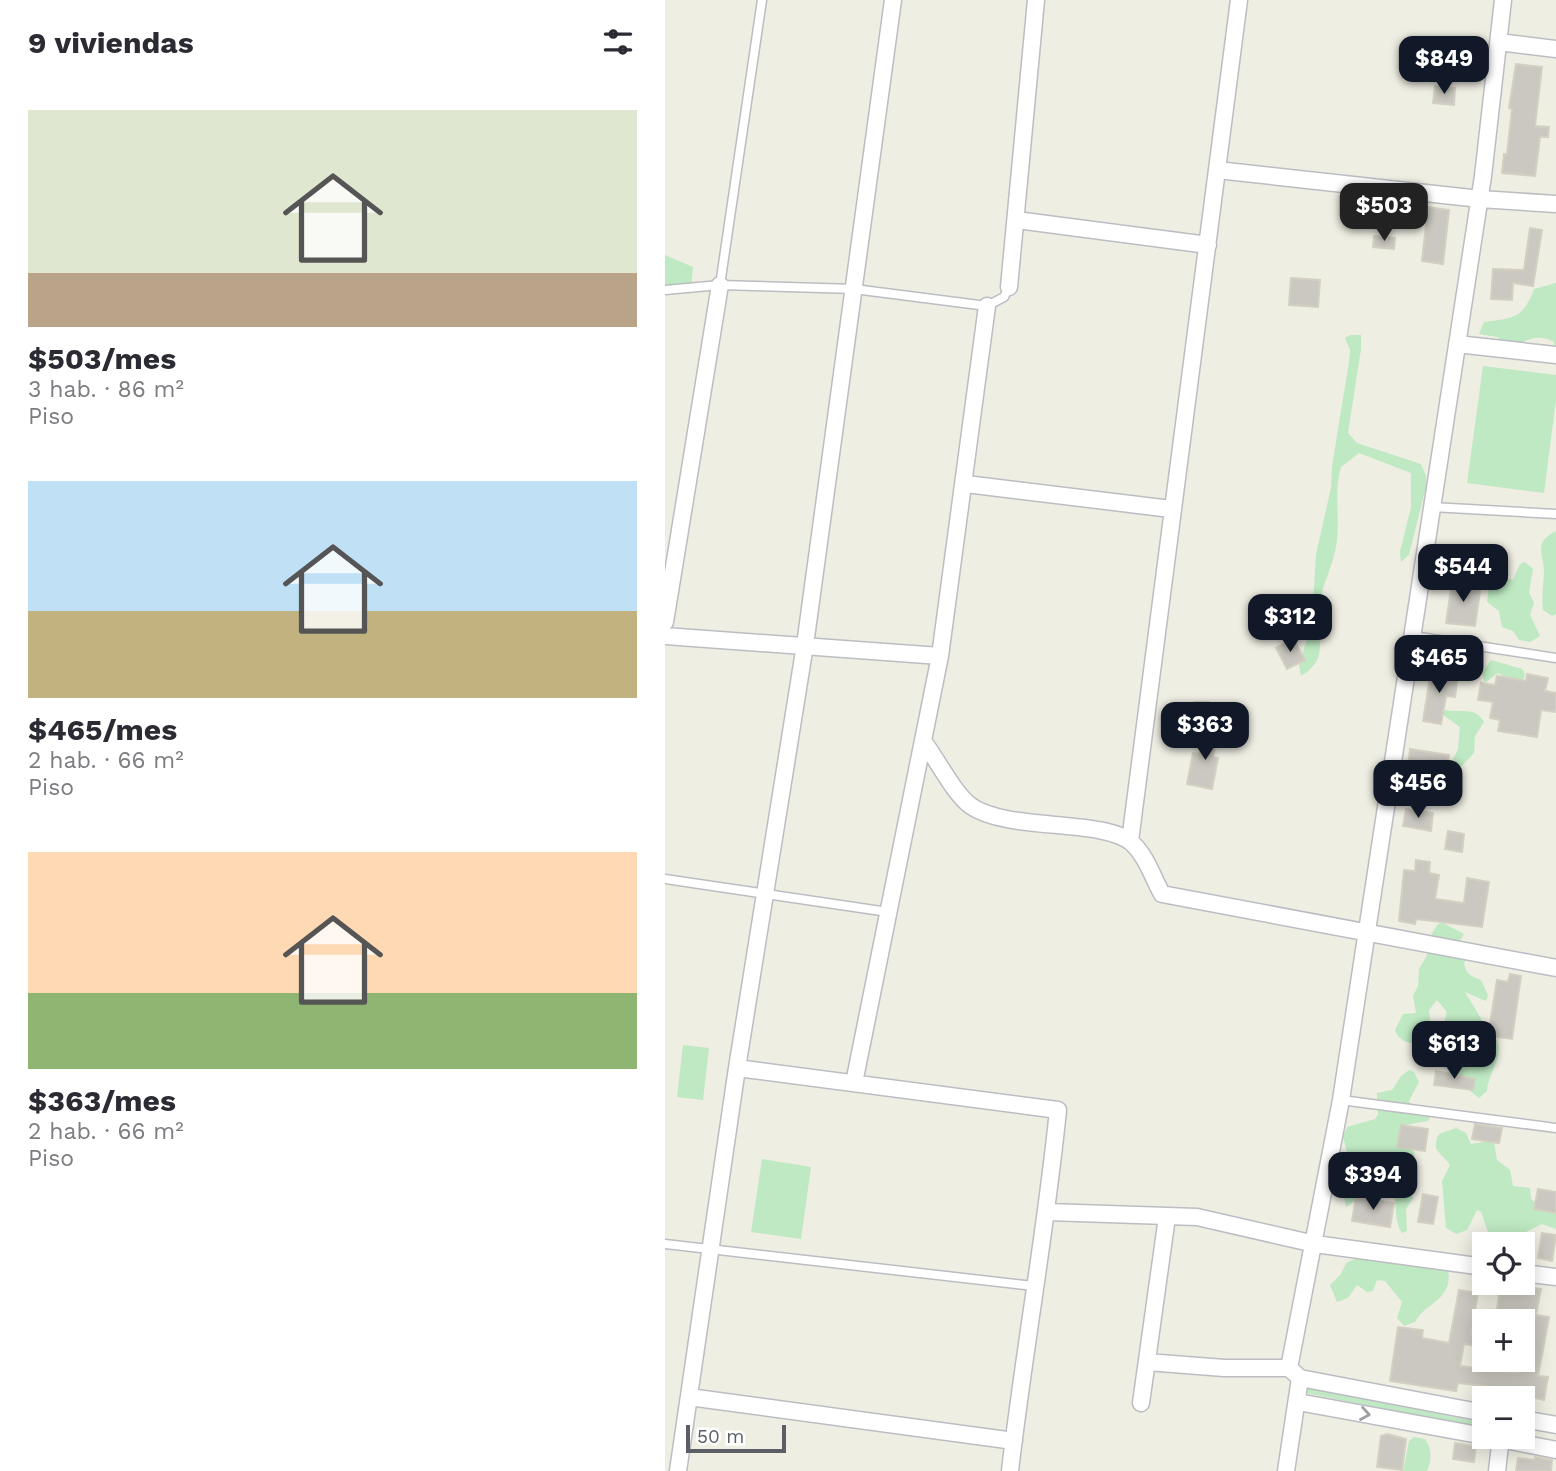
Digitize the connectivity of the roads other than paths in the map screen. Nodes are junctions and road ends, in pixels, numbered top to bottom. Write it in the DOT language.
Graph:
graph roads {
  1 [pos="762,0"];
  2 [pos="893,0"];
  3 [pos="1036,0"];
  4 [pos="1239,0"];
  5 [pos="1503,0"];
  6 [pos="1499,42"];
  7 [pos="1556,49"];
  8 [pos="1217,170"];
  9 [pos="1480,199"];
  10 [pos="1556,204"];
  11 [pos="1016,220"];
  12 [pos="1207,244"];
  13 [pos="720,285"];
  14 [pos="1009,287"];
  15 [pos="853,289"];
  16 [pos="665,290"];
  17 [pos="987,306"];
  18 [pos="1457,344"];
  19 [pos="1556,355"];
  20 [pos="966,484"];
  21 [pos="1432,507"];
  22 [pos="1171,509"];
  23 [pos="1556,514"];
  24 [pos="665,622"];
  25 [pos="665,636"];
  26 [pos="1413,636"];
  27 [pos="805,645"];
  28 [pos="940,656"];
  29 [pos="1556,658"];
  30 [pos="923,741"];
  31 [pos="1130,841"];
  32 [pos="665,879"];
  33 [pos="765,894"];
  34 [pos="888,912"];
  35 [pos="1367,934"];
  36 [pos="1556,968"];
  37 [pos="737,1068"];
  38 [pos="854,1083"];
  39 [pos="1341,1100"];
  40 [pos="1556,1128"];
  41 [pos="1048,1212"];
  42 [pos="1167,1217"];
  43 [pos="665,1244"];
  44 [pos="1315,1244"];
  45 [pos="711,1249"];
  46 [pos="1472,1265"];
  47 [pos="1535,1274"];
  48 [pos="1556,1277"];
  49 [pos="1034,1286"];
  50 [pos="1147,1362"];
  51 [pos="1294,1373"];
  52 [pos="689,1396"];
  53 [pos="1297,1402"];
  54 [pos="1141,1403"];
  55 [pos="1472,1410"];
  56 [pos="1535,1421"];
  57 [pos="1556,1425"];
  58 [pos="1472,1434"];
  59 [pos="1014,1441"];
  60 [pos="1535,1445"];
  61 [pos="1497,1449"];
  62 [pos="1554,1449"];
  63 [pos="678,1471"];
  64 [pos="1010,1471"];
  65 [pos="1286,1471"];
  66 [pos="1497,1471"];
  1 -- 13 [label="lane"];
  2 -- 15 [label="street"];
  3 -- 11 [label="street"];
  4 -- 8 [label="street"];
  5 -- 6 [label="street"];
  6 -- 7 [label="street"];
  6 -- 9 [label="street"];
  8 -- 9 [label="street"];
  8 -- 12 [label="street"];
  9 -- 10 [label="street"];
  9 -- 18 [label="street"];
  11 -- 12 [label="street"];
  11 -- 14 [label="street"];
  12 -- 22 [label="street"];
  13 -- 15 [label="lane"];
  13 -- 16 [label="lane"];
  13 -- 24 [label="street"];
  14 -- 17 [label="lane"];
  15 -- 17 [label="lane"];
  15 -- 27 [label="street"];
  17 -- 20 [label="street"];
  18 -- 19 [label="street"];
  18 -- 21 [label="street"];
  20 -- 22 [label="street"];
  20 -- 28 [label="street"];
  21 -- 23 [label="lane"];
  21 -- 26 [label="street"];
  22 -- 31 [label="street"];
  25 -- 27 [label="street"];
  26 -- 29 [label="lane"];
  26 -- 35 [label="street"];
  27 -- 28 [label="street"];
  27 -- 33 [label="street"];
  28 -- 30 [label="street"];
  30 -- 31 [label="street"];
  30 -- 34 [label="street"];
  31 -- 35 [label="street"];
  32 -- 33 [label="lane"];
  33 -- 34 [label="lane"];
  33 -- 37 [label="street"];
  34 -- 38 [label="street"];
  35 -- 36 [label="street"];
  35 -- 39 [label="street"];
  37 -- 38 [label="street"];
  37 -- 45 [label="street"];
  38 -- 41 [label="street"];
  39 -- 40 [label="lane"];
  39 -- 44 [label="street"];
  41 -- 42 [label="street"];
  41 -- 49 [label="street"];
  42 -- 44 [label="street"];
  42 -- 50 [label="street"];
  43 -- 45 [label="lane"];
  44 -- 46 [label="street"];
  44 -- 51 [label="street"];
  45 -- 49 [label="lane"];
  45 -- 52 [label="street"];
  47 -- 48 [label="street"];
  49 -- 59 [label="street"];
  50 -- 51 [label="street"];
  50 -- 54 [label="street"];
  51 -- 53 [label="street"];
  51 -- 55 [label="street"];
  52 -- 59 [label="street"];
  52 -- 63 [label="street"];
  53 -- 58 [label="street, one-way"];
  53 -- 65 [label="street"];
  56 -- 57 [label="street"];
  57 -- 62 [label="lane"];
  59 -- 64 [label="street"];
  60 -- 62 [label="street"];
  61 -- 66 [label="street"];
}
